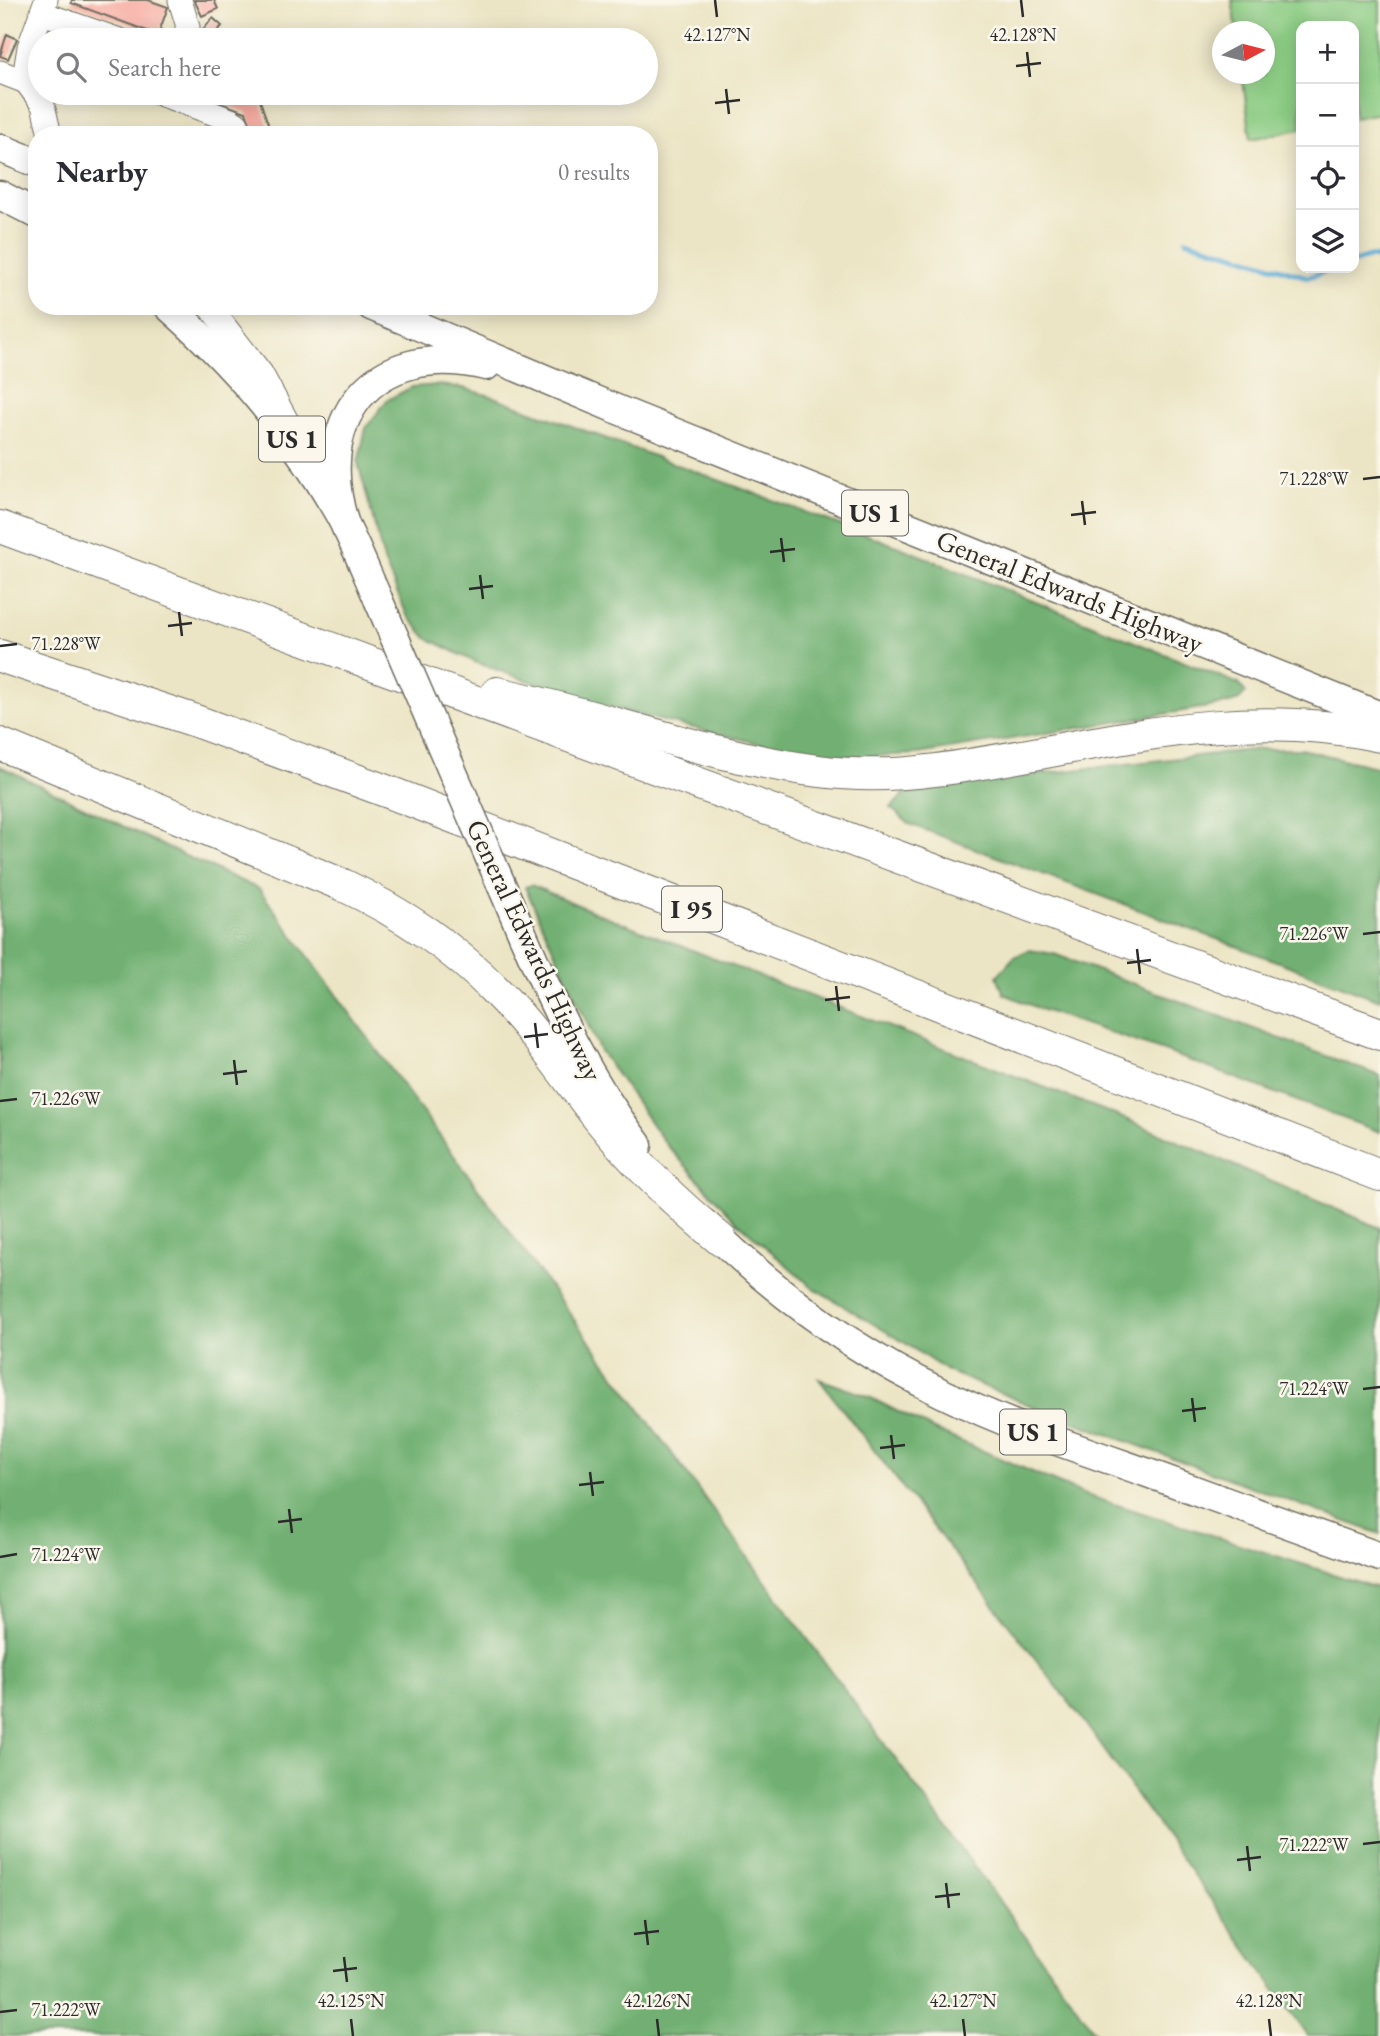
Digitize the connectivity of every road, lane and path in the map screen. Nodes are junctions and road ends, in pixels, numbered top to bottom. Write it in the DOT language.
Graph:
graph roads {
  1 [pos="180,0"];
  2 [pos="44,6"];
  3 [pos="39,28"];
  4 [pos="93,28"];
  5 [pos="188,28"];
  6 [pos="28,60"];
  7 [pos="0,72"];
  8 [pos="26,82"];
  9 [pos="28,85"];
  10 [pos="43,105"];
  11 [pos="190,105"];
  12 [pos="48,126"];
  13 [pos="238,126"];
  14 [pos="0,148"];
  15 [pos="28,159"];
  16 [pos="0,195"];
  17 [pos="28,209"];
  18 [pos="177,315"];
  19 [pos="216,315"];
  20 [pos="392,315"];
  21 [pos="621,411"];
  22 [pos="302,455"];
  23 [pos="0,527"];
  24 [pos="346,528"];
  25 [pos="0,656"];
  26 [pos="383,668"];
  27 [pos="1380,716"];
  28 [pos="1380,736"];
  29 [pos="0,744"];
  30 [pos="1380,1034"];
  31 [pos="1380,1175"];
  32 [pos="721,1240"];
  33 [pos="1380,1557"];
  1 -- 5 [label="lane"];
  2 -- 3 [label="lane"];
  2 -- 4 [label="lane"];
  6 -- 8 [label="lane"];
  7 -- 8 [label="lane"];
  8 -- 9 [label="lane"];
  10 -- 12 [label="lane"];
  11 -- 13 [label="lane"];
  14 -- 15 [label="main road"];
  16 -- 17 [label="main road"];
  18 -- 22 [label="main road, General Edwards Highway / US 1"];
  19 -- 22 [label="lane"];
  20 -- 21 [label="main road, General Edwards Highway / US 1"];
  21 -- 24 [label="main road"];
  21 -- 27 [label="main road, General Edwards Highway / US 1"];
  22 -- 24 [label="main road, General Edwards Highway / US 1"];
  23 -- 26 [label="highway"];
  24 -- 32 [label="main road, General Edwards Highway / US 1, bridge"];
  25 -- 31 [label="highway, I 95"];
  26 -- 28 [label="highway"];
  26 -- 30 [label="highway"];
  29 -- 32 [label="highway"];
  32 -- 33 [label="main road, General Edwards Highway / US 1"];
}
